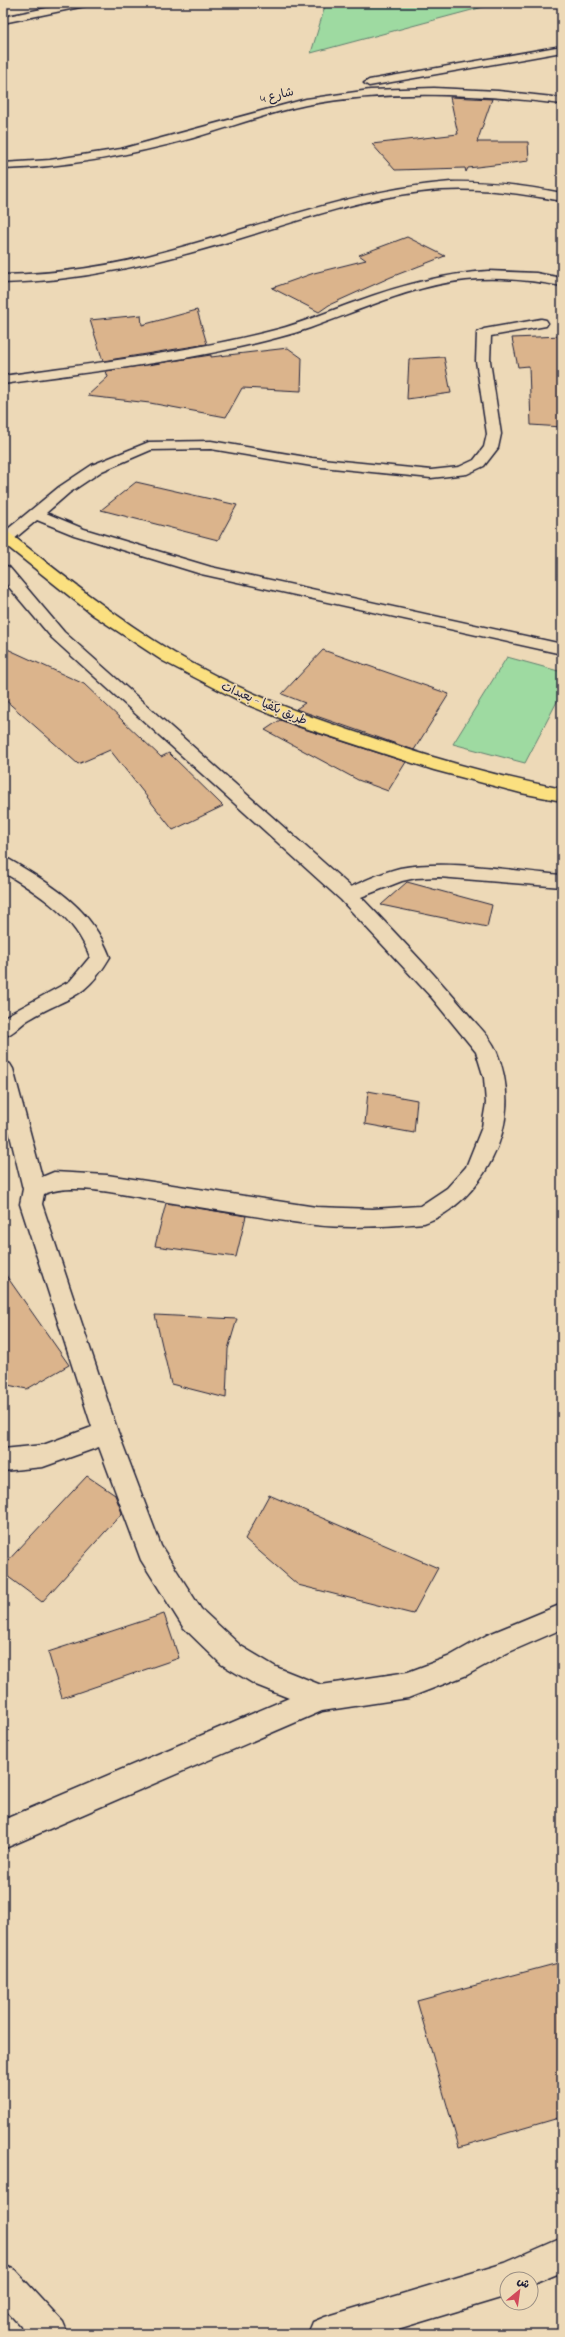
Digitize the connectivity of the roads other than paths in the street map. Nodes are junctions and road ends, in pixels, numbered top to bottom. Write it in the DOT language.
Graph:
graph roads {
  1 [pos="85,3"];
  2 [pos="3,20"];
  3 [pos="562,49"];
  4 [pos="562,101"];
  5 [pos="307,102"];
  6 [pos="3,166"];
  7 [pos="562,197"];
  8 [pos="3,279"];
  9 [pos="562,282"];
  10 [pos="541,323"];
  11 [pos="3,380"];
  12 [pos="36,514"];
  13 [pos="4,539"];
  14 [pos="3,570"];
  15 [pos="562,649"];
  16 [pos="562,795"];
  17 [pos="3,864"];
  18 [pos="562,881"];
  19 [pos="348,895"];
  20 [pos="3,1030"];
  21 [pos="3,1068"];
  22 [pos="34,1189"];
  23 [pos="106,1432"];
  24 [pos="3,1460"];
  25 [pos="562,1616"];
  26 [pos="321,1698"];
  27 [pos="3,1835"];
  28 [pos="562,2255"];
  29 [pos="3,2282"];
  30 [pos="50,2334"];
  31 [pos="325,2334"];
  1 -- 2 [label="street"];
  3 -- 5 [label="street"];
  4 -- 5 [label="street, شارع 4"];
  5 -- 6 [label="street, شارع 4"];
  7 -- 8 [label="street"];
  9 -- 11 [label="street"];
  10 -- 12 [label="street"];
  12 -- 13 [label="street"];
  12 -- 15 [label="street"];
  13 -- 16 [label="main road, طريق بكفيا - بعبدات"];
  14 -- 19 [label="street"];
  17 -- 20 [label="street"];
  18 -- 19 [label="street"];
  19 -- 22 [label="street"];
  21 -- 22 [label="street"];
  22 -- 23 [label="street"];
  23 -- 24 [label="street"];
  23 -- 26 [label="street"];
  25 -- 26 [label="street"];
  26 -- 27 [label="street"];
  28 -- 31 [label="street"];
  29 -- 30 [label="street"];
}
